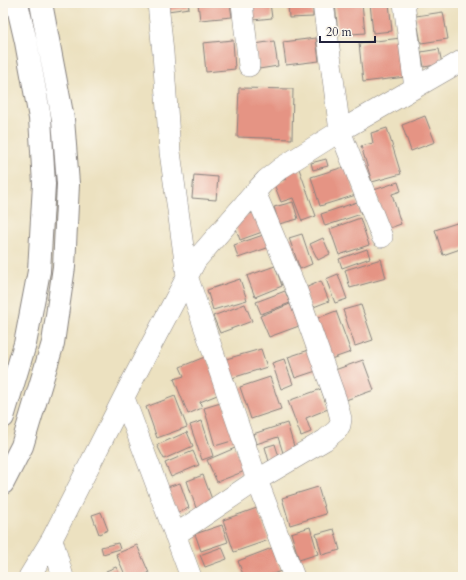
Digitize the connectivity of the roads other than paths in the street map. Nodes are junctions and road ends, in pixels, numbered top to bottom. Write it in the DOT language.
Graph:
graph roads {
  1 [pos="17,3"];
  2 [pos="41,3"];
  3 [pos="158,3"];
  4 [pos="242,3"];
  5 [pos="323,3"];
  6 [pos="404,3"];
  7 [pos="463,60"];
  8 [pos="249,66"];
  9 [pos="415,88"];
  10 [pos="340,131"];
  11 [pos="255,192"];
  12 [pos="382,237"];
  13 [pos="187,276"];
  14 [pos="124,398"];
  15 [pos="3,417"];
  16 [pos="257,480"];
  17 [pos="3,483"];
  18 [pos="175,535"];
  19 [pos="52,539"];
  20 [pos="29,577"];
  21 [pos="63,577"];
  22 [pos="191,577"];
  23 [pos="294,577"];
  1 -- 15 [label="highway"];
  2 -- 17 [label="highway"];
  3 -- 13 [label="street"];
  4 -- 8 [label="street"];
  5 -- 10 [label="street"];
  6 -- 9 [label="street"];
  7 -- 9 [label="street"];
  9 -- 10 [label="street"];
  10 -- 11 [label="street"];
  10 -- 12 [label="street"];
  11 -- 13 [label="street"];
  11 -- 16 [label="street"];
  13 -- 14 [label="street"];
  13 -- 16 [label="street"];
  14 -- 18 [label="street"];
  14 -- 19 [label="street"];
  16 -- 18 [label="street"];
  16 -- 23 [label="street"];
  18 -- 22 [label="street"];
  19 -- 20 [label="street"];
  19 -- 21 [label="street"];
}
